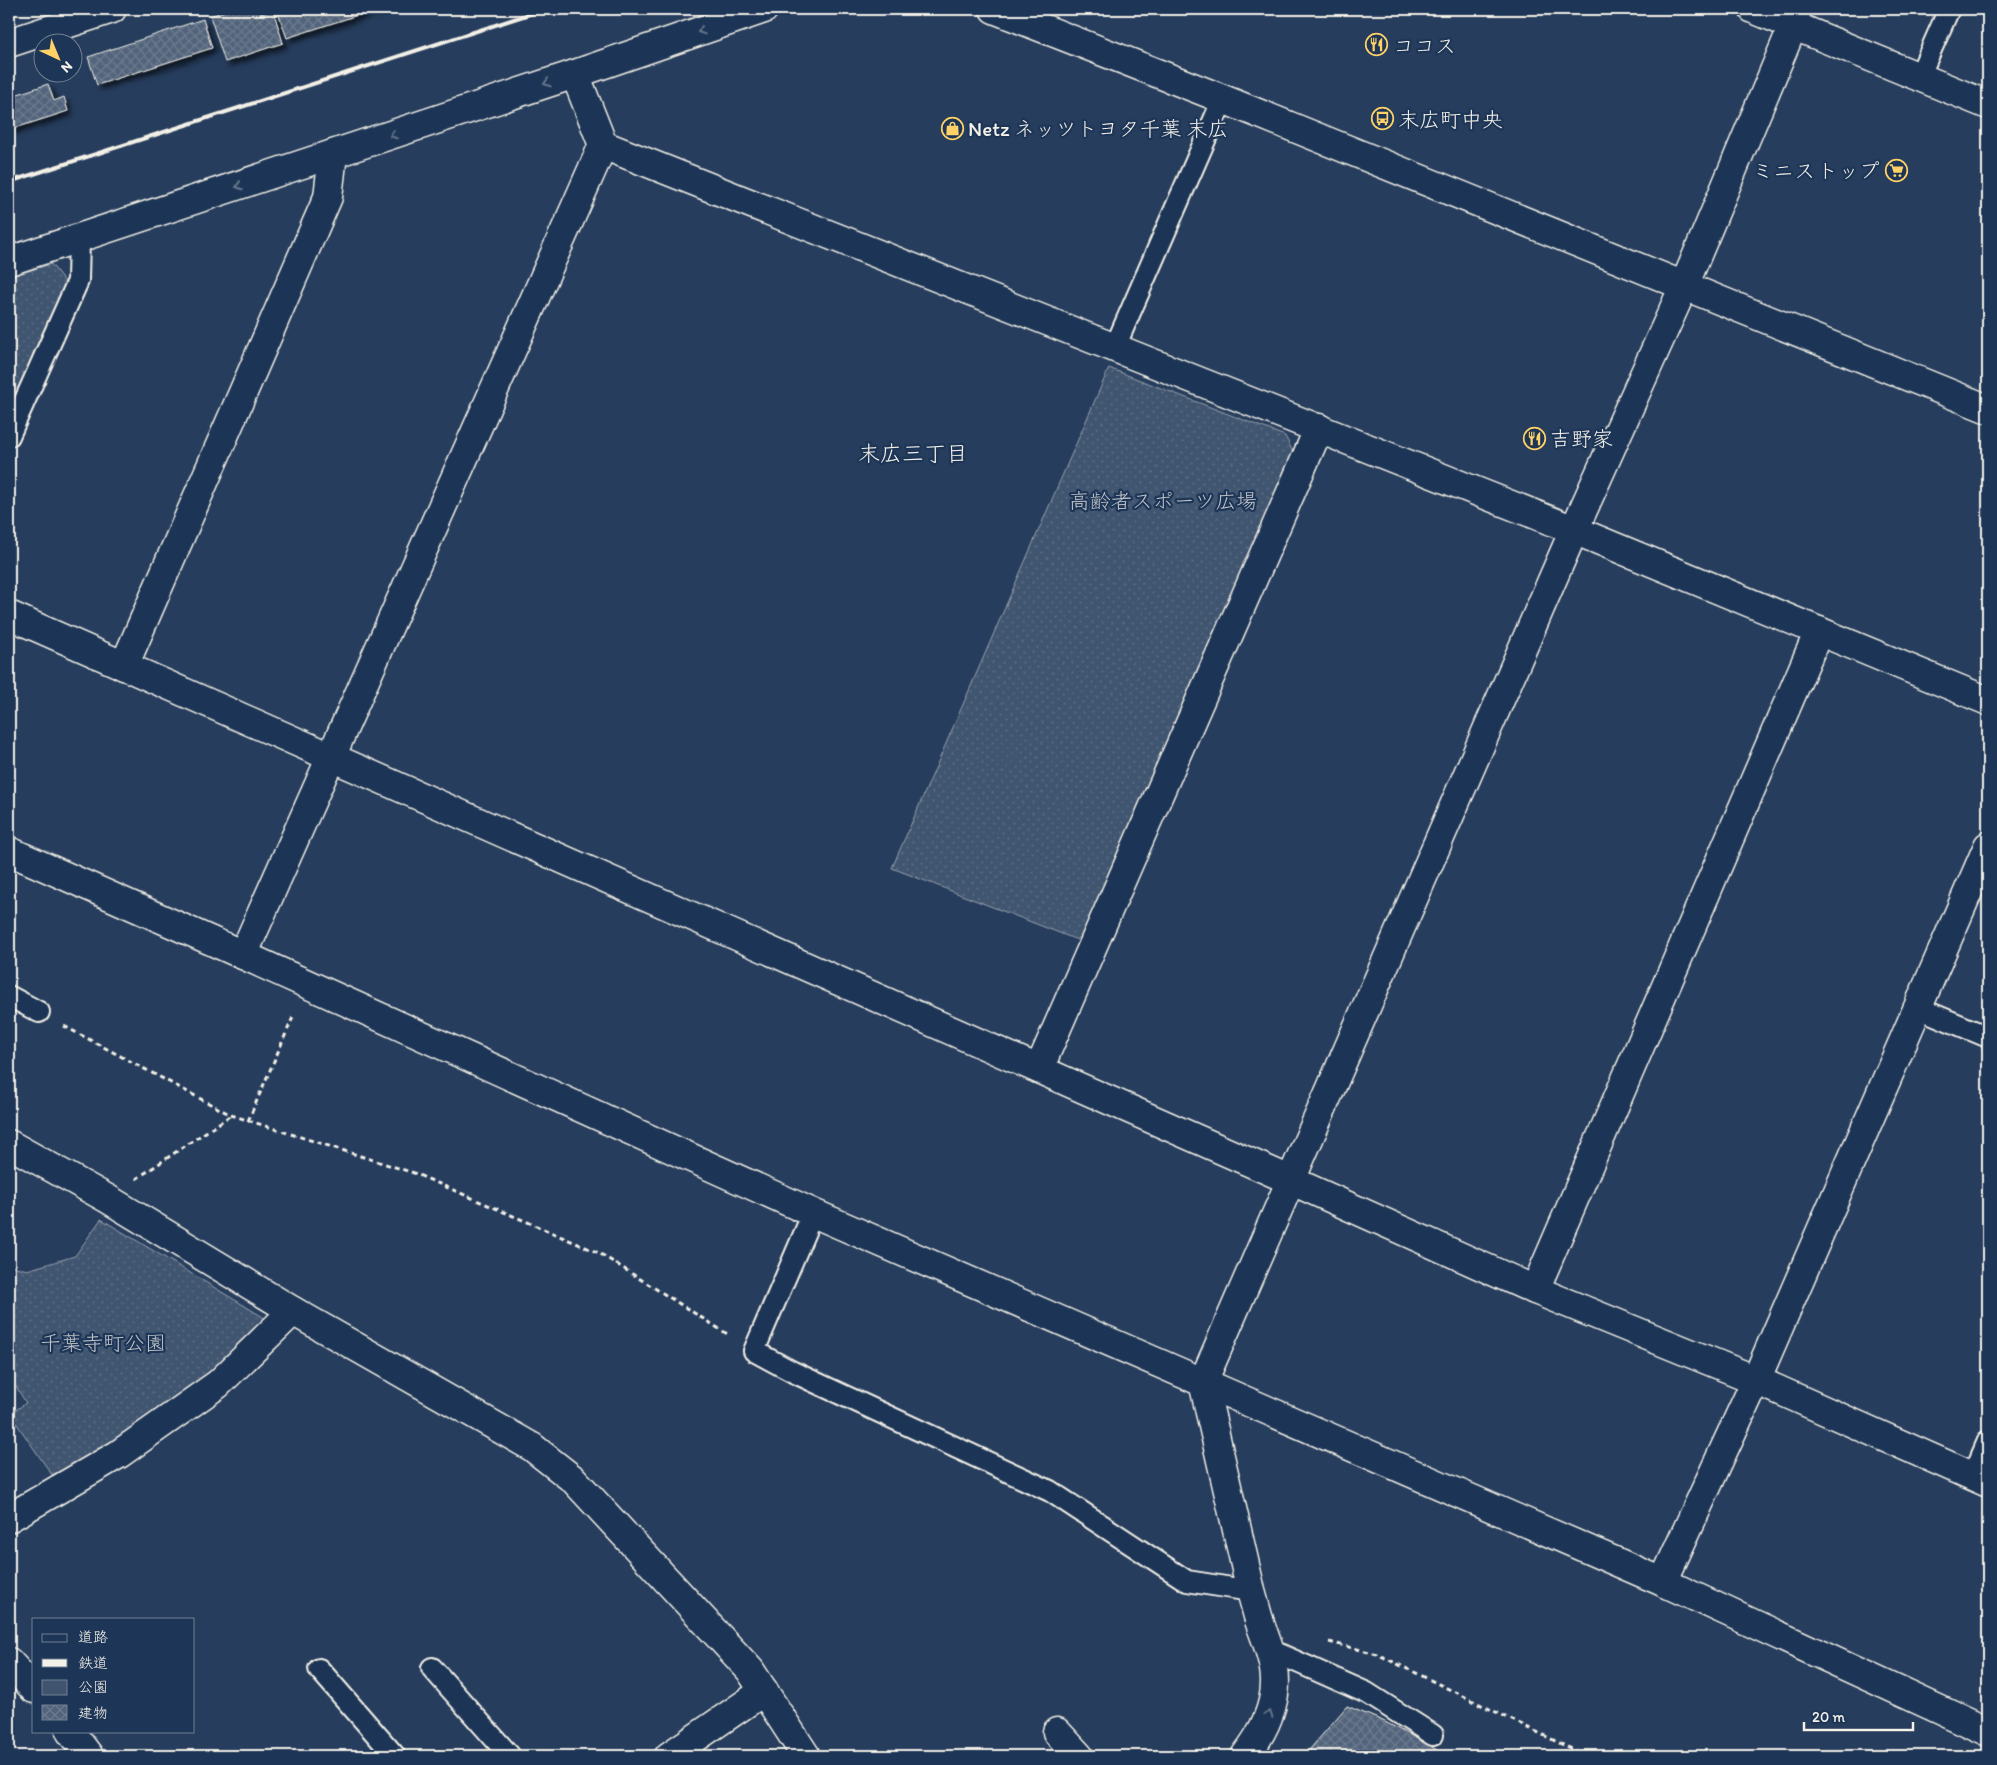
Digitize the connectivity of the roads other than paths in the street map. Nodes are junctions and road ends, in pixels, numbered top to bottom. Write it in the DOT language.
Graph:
graph roads {
  1 [pos="112,9"];
  2 [pos="764,9"];
  3 [pos="994,9"];
  4 [pos="1753,9"];
  5 [pos="1949,9"];
  6 [pos="1795,17"];
  7 [pos="9,43"];
  8 [pos="575,74"];
  9 [pos="1919,77"];
  10 [pos="1223,99"];
  11 [pos="1988,105"];
  12 [pos="603,145"];
  13 [pos="333,154"];
  14 [pos="79,238"];
  15 [pos="9,262"];
  16 [pos="1684,286"];
  17 [pos="1115,347"];
  18 [pos="1988,409"];
  19 [pos="1319,428"];
  20 [pos="9,436"];
  21 [pos="1574,530"];
  22 [pos="9,615"];
  23 [pos="1819,631"];
  24 [pos="124,666"];
  25 [pos="1988,701"];
  26 [pos="332,758"];
  27 [pos="1988,846"];
  28 [pos="9,851"];
  29 [pos="243,955"];
  30 [pos="9,996"];
  31 [pos="1916,1007"];
  32 [pos="39,1012"];
  33 [pos="1988,1037"];
  34 [pos="1039,1070"];
  35 [pos="9,1144"];
  36 [pos="1290,1180"];
  37 [pos="813,1213"];
  38 [pos="1535,1290"];
  39 [pos="293,1311"];
  40 [pos="1756,1380"];
  41 [pos="1202,1382"];
  42 [pos="1988,1442"];
  43 [pos="1981,1480"];
  44 [pos="9,1518"];
  45 [pos="1663,1582"];
  46 [pos="1250,1591"];
  47 [pos="1268,1649"];
  48 [pos="9,1662"];
  49 [pos="432,1668"];
  50 [pos="319,1669"];
  51 [pos="32,1687"];
  52 [pos="764,1691"];
  53 [pos="71,1732"];
  54 [pos="1057,1732"];
  55 [pos="1988,1732"];
  56 [pos="1433,1735"];
  57 [pos="89,1756"];
  58 [pos="395,1756"];
  59 [pos="510,1756"];
  60 [pos="669,1756"];
  61 [pos="806,1756"];
  62 [pos="1079,1756"];
  63 [pos="1245,1756"];
  1 -- 7 [label="street"];
  2 -- 8 [label="street, one-way"];
  3 -- 10 [label="street"];
  4 -- 6 [label="street"];
  5 -- 9 [label="lane"];
  6 -- 9 [label="street"];
  6 -- 16 [label="street"];
  8 -- 12 [label="street"];
  8 -- 13 [label="street, one-way"];
  9 -- 11 [label="street"];
  10 -- 16 [label="street"];
  10 -- 17 [label="lane"];
  12 -- 17 [label="street"];
  12 -- 26 [label="street"];
  13 -- 14 [label="street, one-way"];
  13 -- 24 [label="street"];
  14 -- 15 [label="street"];
  14 -- 20 [label="lane"];
  16 -- 18 [label="street"];
  16 -- 21 [label="street"];
  17 -- 19 [label="street"];
  19 -- 21 [label="street"];
  19 -- 34 [label="street"];
  21 -- 23 [label="street"];
  21 -- 36 [label="street"];
  22 -- 24 [label="street"];
  23 -- 25 [label="street"];
  23 -- 38 [label="street"];
  24 -- 26 [label="street"];
  26 -- 29 [label="street"];
  26 -- 34 [label="street"];
  27 -- 31 [label="street"];
  28 -- 29 [label="street"];
  29 -- 37 [label="street"];
  30 -- 32 [label="lane"];
  31 -- 33 [label="lane"];
  31 -- 40 [label="street"];
  34 -- 36 [label="street"];
  35 -- 39 [label="street"];
  36 -- 38 [label="street"];
  36 -- 41 [label="street"];
  37 -- 41 [label="street"];
  37 -- 46 [label="lane"];
  38 -- 40 [label="street"];
  39 -- 44 [label="street"];
  39 -- 52 [label="street"];
  40 -- 43 [label="street"];
  40 -- 45 [label="street"];
  41 -- 45 [label="street"];
  41 -- 46 [label="street"];
  42 -- 43 [label="lane"];
  45 -- 55 [label="street"];
  46 -- 47 [label="street"];
  47 -- 56 [label="lane"];
  63 -- 47 [label="street, one-way"];
  48 -- 51 [label="street"];
  49 -- 59 [label="lane"];
  50 -- 58 [label="lane"];
  52 -- 60 [label="street"];
  52 -- 61 [label="street"];
  53 -- 57 [label="street"];
  54 -- 62 [label="street"];
}
